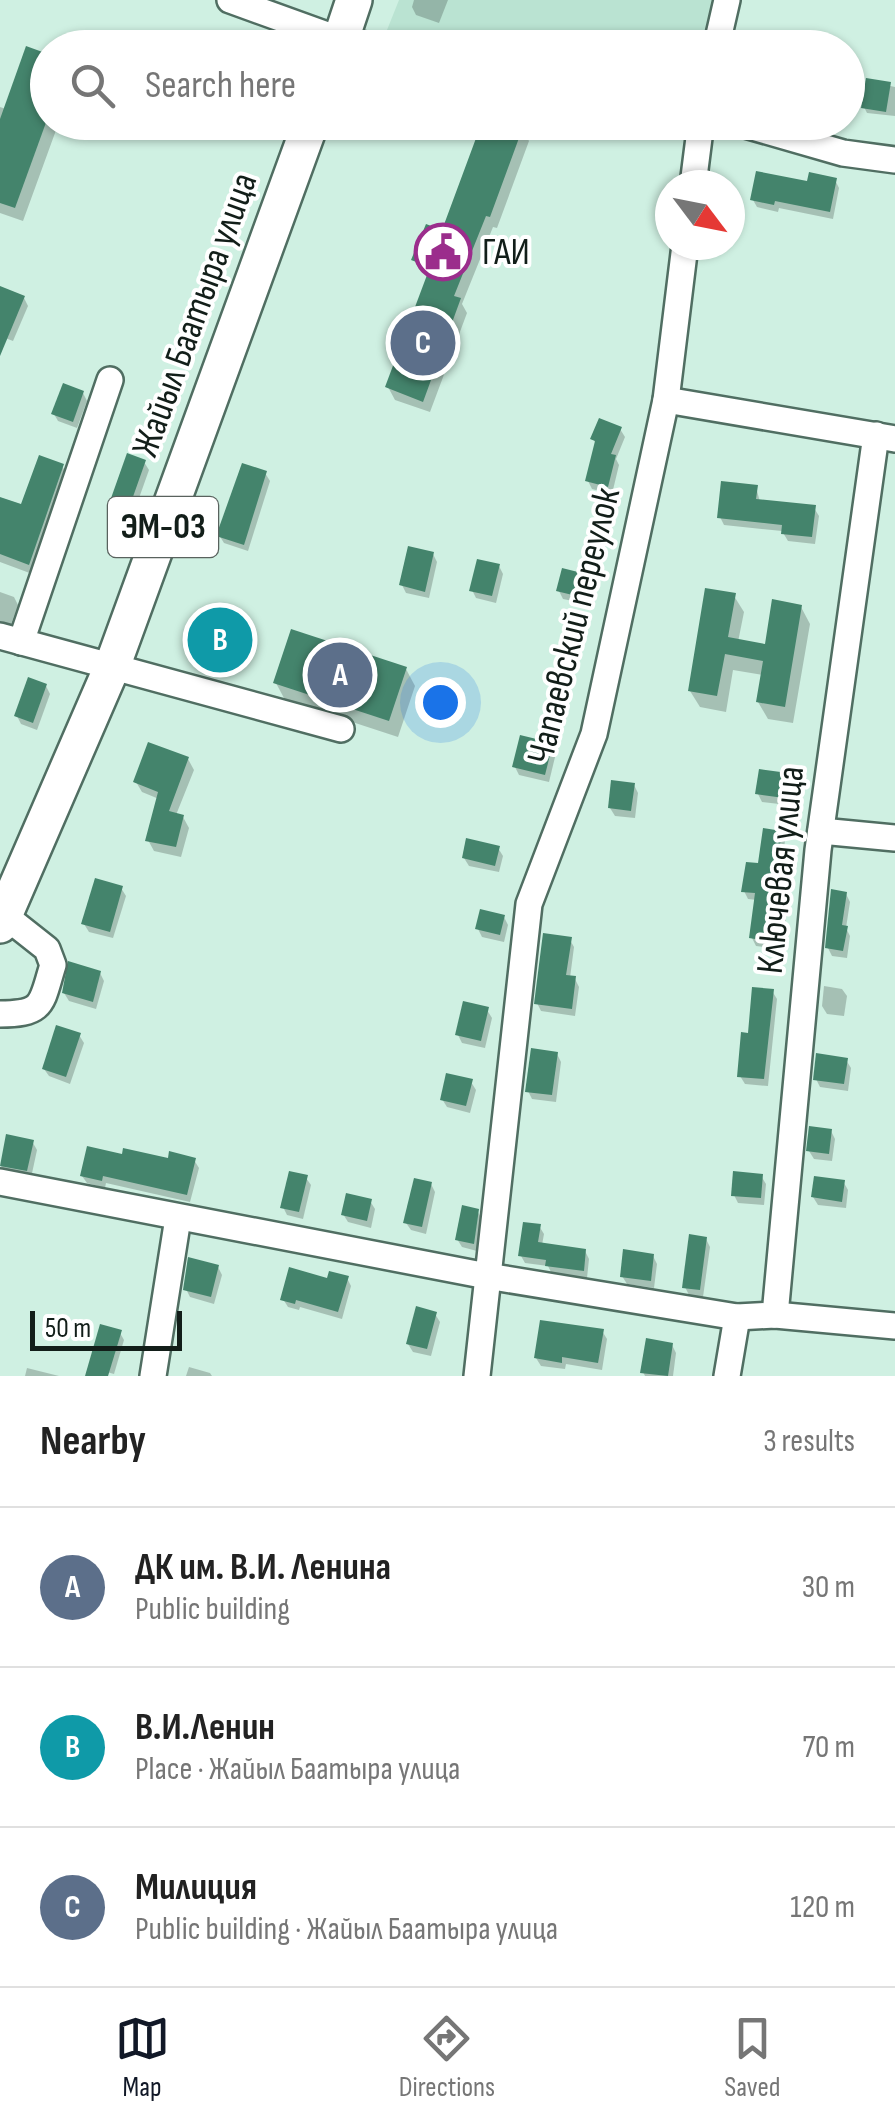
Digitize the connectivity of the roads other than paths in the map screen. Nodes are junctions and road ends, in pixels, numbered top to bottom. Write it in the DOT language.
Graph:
graph roads {
  1 [pos="230,0"];
  2 [pos="354,0"];
  3 [pos="727,0"];
  4 [pos="305,30"];
  5 [pos="344,30"];
  6 [pos="720,30"];
  7 [pos="304,140"];
  8 [pos="699,140"];
  9 [pos="798,140"];
  10 [pos="895,160"];
  11 [pos="695,170"];
  12 [pos="683,260"];
  13 [pos="110,380"];
  14 [pos="666,400"];
  15 [pos="886,437"];
  16 [pos="11,639"];
  17 [pos="112,667"];
  18 [pos="340,729"];
  19 [pos="821,831"];
  20 [pos="895,838"];
  21 [pos="2,920"];
  22 [pos="0,1014"];
  23 [pos="0,1182"];
  24 [pos="178,1218"];
  25 [pos="487,1276"];
  26 [pos="775,1315"];
  27 [pos="737,1317"];
  28 [pos="895,1326"];
  29 [pos="153,1376"];
  30 [pos="477,1376"];
  31 [pos="727,1376"];
  1 -- 4 [label="street"];
  2 -- 5 [label="highway"];
  3 -- 6 [label="street"];
  7 -- 17 [label="highway, Жайыл Баатыра улица / ЭМ-03"];
  8 -- 11 [label="street"];
  9 -- 10 [label="street"];
  12 -- 14 [label="street, Чапаевский переулок"];
  13 -- 16 [label="street"];
  14 -- 15 [label="street, Ключевая улица"];
  14 -- 25 [label="street, Чапаевский переулок"];
  15 -- 19 [label="street, Ключевая улица"];
  16 -- 17 [label="street"];
  17 -- 18 [label="street"];
  17 -- 21 [label="highway, Жайыл Баатыра улица / ЭМ-03"];
  19 -- 20 [label="street"];
  19 -- 26 [label="street, Ключевая улица"];
  21 -- 22 [label="street"];
  23 -- 24 [label="street"];
  24 -- 25 [label="street"];
  24 -- 29 [label="street"];
  25 -- 27 [label="street"];
  25 -- 30 [label="street, Чапаевский переулок"];
  26 -- 27 [label="street"];
  26 -- 28 [label="street"];
  27 -- 31 [label="street"];
}
